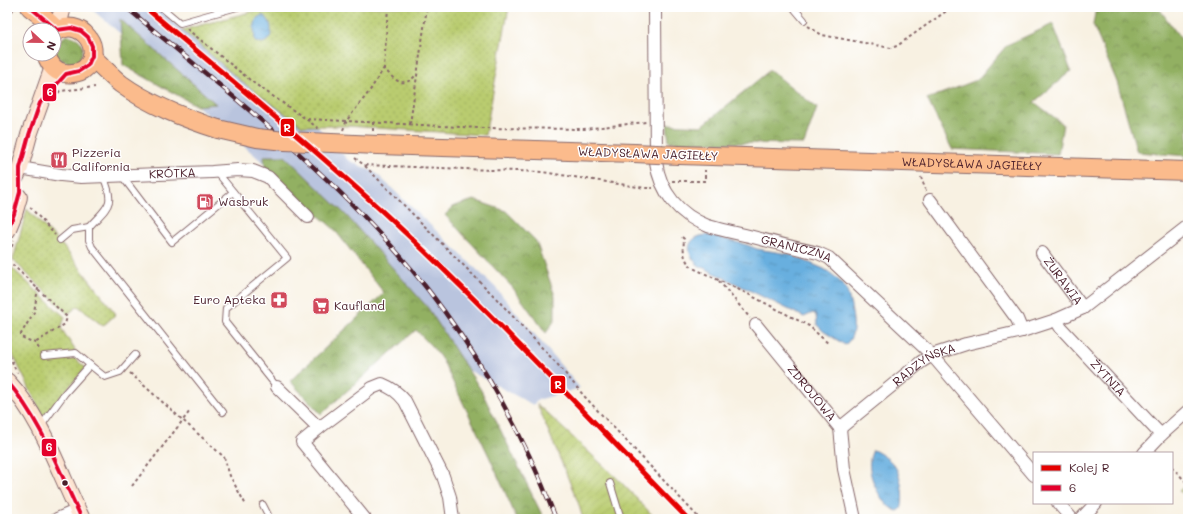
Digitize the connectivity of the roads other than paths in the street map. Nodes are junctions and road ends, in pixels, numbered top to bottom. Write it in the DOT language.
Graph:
graph roads {
  1 [pos="63,7"];
  2 [pos="68,7"];
  3 [pos="161,7"];
  4 [pos="237,7"];
  5 [pos="655,7"];
  6 [pos="793,7"];
  7 [pos="38,18"];
  8 [pos="804,20"];
  9 [pos="88,63"];
  10 [pos="55,65"];
  11 [pos="20,168"];
  12 [pos="1188,171"];
  13 [pos="216,172"];
  14 [pos="103,176"];
  15 [pos="122,176"];
  16 [pos="233,192"];
  17 [pos="930,200"];
  18 [pos="7,207"];
  19 [pos="308,217"];
  20 [pos="1188,226"];
  21 [pos="89,227"];
  22 [pos="7,231"];
  23 [pos="60,240"];
  24 [pos="1042,253"];
  25 [pos="1083,308"];
  26 [pos="1056,320"];
  27 [pos="756,325"];
  28 [pos="1022,331"];
  29 [pos="135,355"];
  30 [pos="932,355"];
  31 [pos="44,356"];
  32 [pos="90,365"];
  33 [pos="13,379"];
  34 [pos="278,387"];
  35 [pos="7,394"];
  36 [pos="23,402"];
  37 [pos="1188,411"];
  38 [pos="223,412"];
  39 [pos="39,427"];
  40 [pos="319,428"];
  41 [pos="840,428"];
  42 [pos="1161,435"];
  43 [pos="1145,452"];
  44 [pos="1033,474"];
  45 [pos="610,483"];
  46 [pos="1059,504"];
  47 [pos="1095,504"];
  48 [pos="263,505"];
  49 [pos="80,515"];
  50 [pos="57,519"];
  51 [pos="270,519"];
  52 [pos="365,519"];
  53 [pos="453,519"];
  54 [pos="621,519"];
  55 [pos="855,519"];
  56 [pos="1072,519"];
  57 [pos="1081,519"];
  1 -- 7 [label="street"];
  2 -- 7 [label="street"];
  3 -- 4 [label="lane"];
  5 -- 30 [label="street, GRANICZNA"];
  6 -- 8 [label="lane"];
  7 -- 9 [label="main road"];
  9 -- 10 [label="main road"];
  9 -- 12 [label="main road, WŁADYSŁAWA JAGIEŁŁY, bridge"];
  10 -- 11 [label="street"];
  11 -- 14 [label="street, KRÓTKA"];
  11 -- 18 [label="street"];
  11 -- 22 [label="street"];
  13 -- 15 [label="street, KRÓTKA"];
  13 -- 16 [label="lane"];
  13 -- 19 [label="street, KRÓTKA"];
  14 -- 15 [label="street, KRÓTKA"];
  14 -- 21 [label="lane"];
  15 -- 16 [label="lane"];
  16 -- 34 [label="lane"];
  17 -- 28 [label="street"];
  20 -- 25 [label="street, RADZYŃSKA"];
  21 -- 23 [label="lane"];
  21 -- 38 [label="lane"];
  24 -- 25 [label="street, ŻURAWIA"];
  25 -- 26 [label="street, RADZYŃSKA"];
  26 -- 28 [label="street, RADZYŃSKA"];
  26 -- 42 [label="street, ŻYTNIA"];
  27 -- 41 [label="street, ZDROJOWA"];
  28 -- 30 [label="street, RADZYŃSKA"];
  29 -- 32 [label="lane"];
  30 -- 41 [label="street, RADZYŃSKA"];
  30 -- 44 [label="street, GRANICZNA"];
  31 -- 32 [label="lane"];
  32 -- 39 [label="lane"];
  33 -- 36 [label="street"];
  34 -- 40 [label="street"];
  35 -- 36 [label="street"];
  36 -- 39 [label="street"];
  37 -- 42 [label="street"];
  39 -- 49 [label="street"];
  40 -- 52 [label="street"];
  40 -- 53 [label="street"];
  41 -- 55 [label="street, ZDROJOWA"];
  42 -- 43 [label="street"];
  45 -- 54 [label="lane"];
  46 -- 56 [label="street"];
  47 -- 57 [label="street"];
  48 -- 51 [label="lane"];
  49 -- 50 [label="street"];
}
